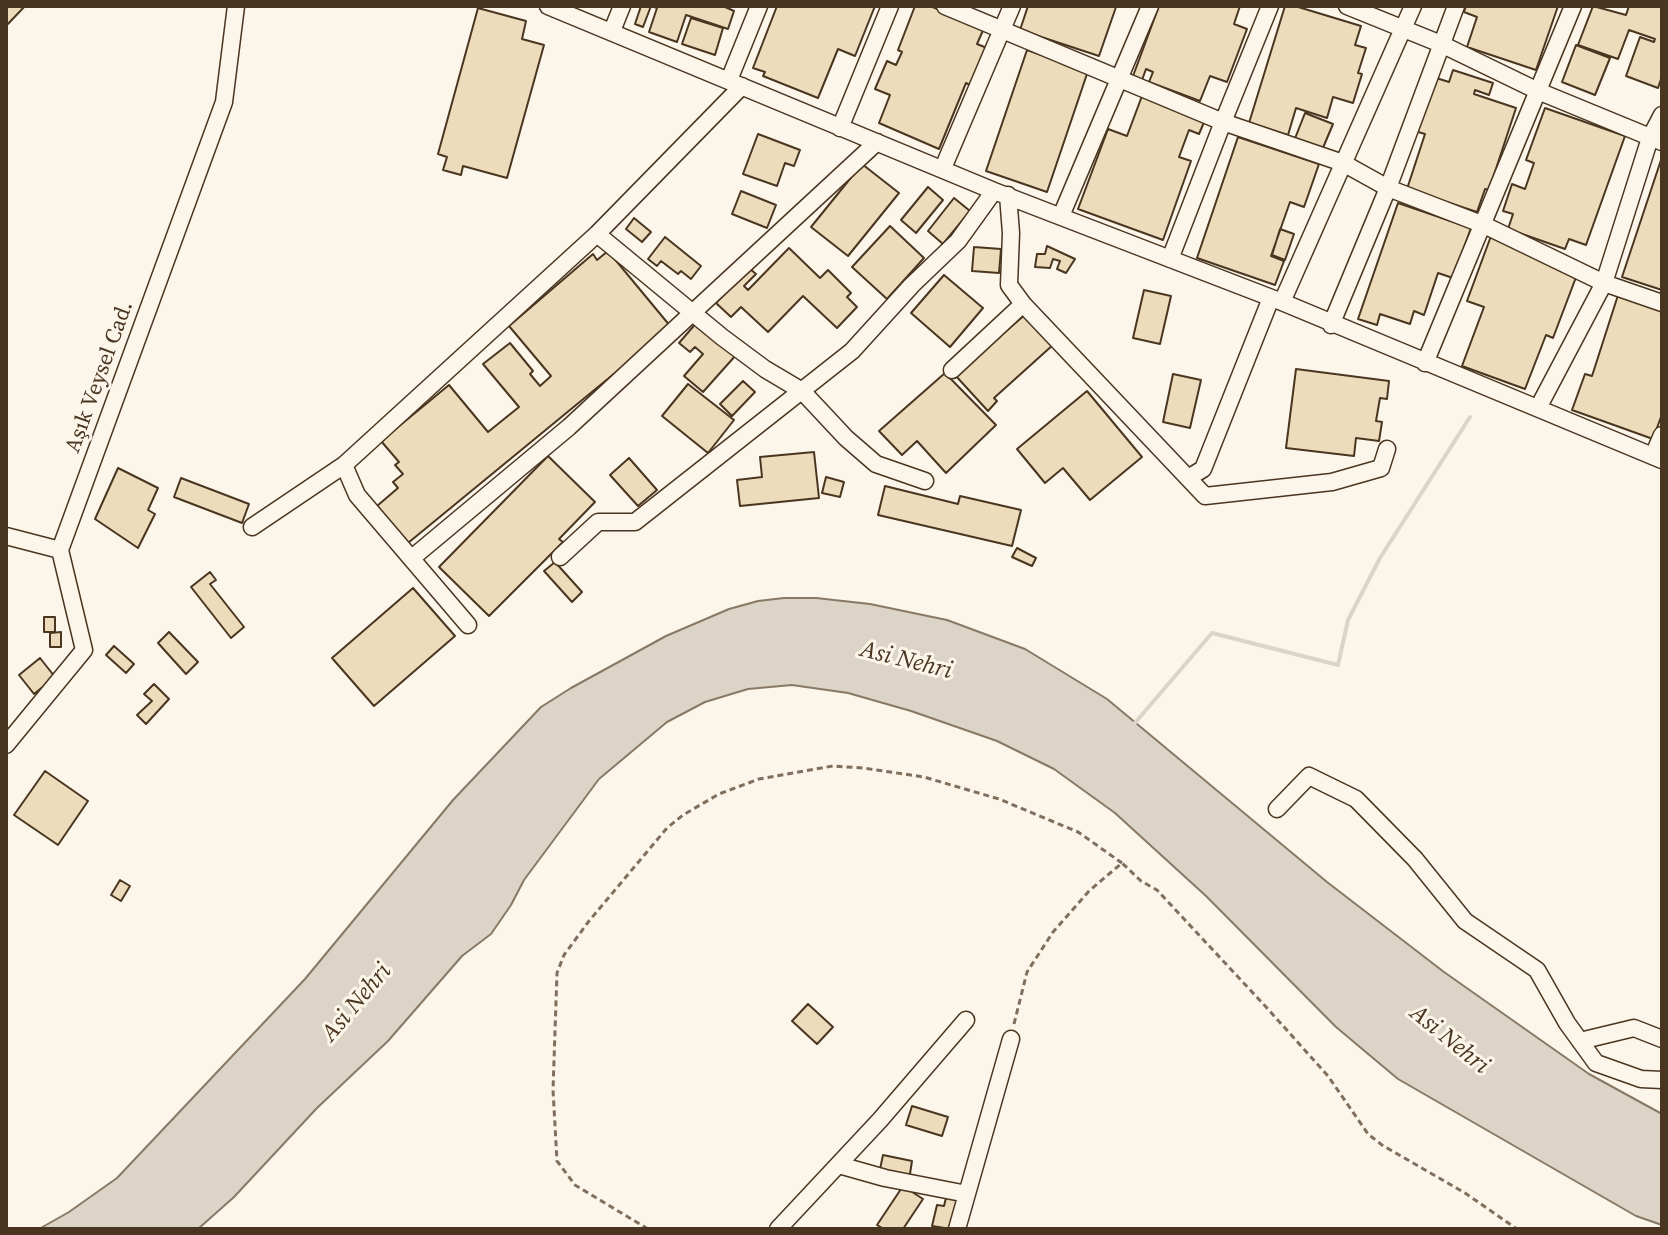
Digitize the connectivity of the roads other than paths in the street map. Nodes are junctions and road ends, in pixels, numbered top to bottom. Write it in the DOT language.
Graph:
graph roads {
  1 [pos="236,6"];
  2 [pos="548,6"];
  3 [pos="622,6"];
  4 [pos="759,6"];
  5 [pos="890,6"];
  6 [pos="945,6"];
  7 [pos="1012,6"];
  8 [pos="1150,6"];
  9 [pos="1270,6"];
  10 [pos="1347,6"];
  11 [pos="1413,6"];
  12 [pos="1456,6"];
  13 [pos="1573,6"];
  14 [pos="1003,29"];
  15 [pos="1402,29"];
  16 [pos="612,31"];
  17 [pos="1441,44"];
  18 [pos="1120,77"];
  19 [pos="735,83"];
  20 [pos="1538,91"];
  21 [pos="1662,115"];
  22 [pos="1223,122"];
  23 [pos="840,128"];
  24 [pos="1656,140"];
  25 [pos="877,142"];
  26 [pos="1343,163"];
  27 [pos="943,168"];
  28 [pos="1388,188"];
  29 [pos="1001,193"];
  30 [pos="1061,216"];
  31 [pos="1484,225"];
  32 [pos="597,234"];
  33 [pos="1170,259"];
  34 [pos="1604,283"];
  35 [pos="1276,300"];
  36 [pos="1662,303"];
  37 [pos="1023,304"];
  38 [pos="692,314"];
  39 [pos="1331,325"];
  40 [pos="1425,363"];
  41 [pos="952,370"];
  42 [pos="802,391"];
  43 [pos="1538,408"];
  44 [pos="1662,435"];
  45 [pos="1387,449"];
  46 [pos="1657,458"];
  47 [pos="344,465"];
  48 [pos="1188,478"];
  49 [pos="925,481"];
  50 [pos="252,527"];
  51 [pos="6,536"];
  52 [pos="60,550"];
  53 [pos="560,557"];
  54 [pos="412,558"];
  55 [pos="468,625"];
  56 [pos="7,742"];
  57 [pos="1277,809"];
  58 [pos="966,1020"];
  59 [pos="1011,1039"];
  60 [pos="1662,1039"];
  61 [pos="1580,1041"];
  62 [pos="1662,1080"];
  63 [pos="839,1165"];
  64 [pos="967,1194"];
  65 [pos="778,1229"];
  66 [pos="957,1229"];
  1 -- 52 [label="street, Aşık Veysel Cad."];
  2 -- 16 [label="street"];
  3 -- 16 [label="street"];
  4 -- 19 [label="street"];
  5 -- 23 [label="street"];
  6 -- 14 [label="street"];
  7 -- 14 [label="street"];
  8 -- 18 [label="street"];
  9 -- 22 [label="street"];
  10 -- 15 [label="street"];
  11 -- 15 [label="street"];
  12 -- 17 [label="street"];
  13 -- 20 [label="street"];
  14 -- 18 [label="street"];
  14 -- 27 [label="street"];
  15 -- 17 [label="street"];
  15 -- 26 [label="street"];
  16 -- 19 [label="street"];
  17 -- 20 [label="street"];
  17 -- 28 [label="street"];
  18 -- 22 [label="street"];
  18 -- 30 [label="street"];
  19 -- 23 [label="street"];
  19 -- 32 [label="street"];
  20 -- 24 [label="street"];
  20 -- 31 [label="street"];
  21 -- 24 [label="street"];
  22 -- 26 [label="street"];
  22 -- 33 [label="street"];
  23 -- 25 [label="street"];
  24 -- 34 [label="street"];
  25 -- 27 [label="street"];
  25 -- 38 [label="street"];
  26 -- 28 [label="street"];
  26 -- 35 [label="street"];
  27 -- 29 [label="street"];
  28 -- 31 [label="street"];
  28 -- 39 [label="street"];
  29 -- 30 [label="street"];
  29 -- 37 [label="street"];
  29 -- 42 [label="street"];
  30 -- 33 [label="street"];
  31 -- 34 [label="street"];
  31 -- 40 [label="street"];
  32 -- 38 [label="street"];
  32 -- 47 [label="street"];
  33 -- 35 [label="street"];
  34 -- 36 [label="street"];
  34 -- 43 [label="street"];
  35 -- 39 [label="street"];
  35 -- 48 [label="street"];
  37 -- 41 [label="street"];
  37 -- 48 [label="street"];
  38 -- 42 [label="street"];
  38 -- 54 [label="street"];
  39 -- 40 [label="street"];
  40 -- 43 [label="street"];
  42 -- 49 [label="street"];
  42 -- 53 [label="street"];
  43 -- 46 [label="street"];
  44 -- 46 [label="street"];
  45 -- 48 [label="street"];
  47 -- 50 [label="street"];
  47 -- 54 [label="street"];
  51 -- 52 [label="street"];
  52 -- 56 [label="street"];
  54 -- 55 [label="street"];
  57 -- 61 [label="street"];
  58 -- 63 [label="street"];
  59 -- 64 [label="street"];
  60 -- 61 [label="street"];
  61 -- 62 [label="street"];
  63 -- 64 [label="street"];
  63 -- 65 [label="street"];
  64 -- 66 [label="street"];
}
